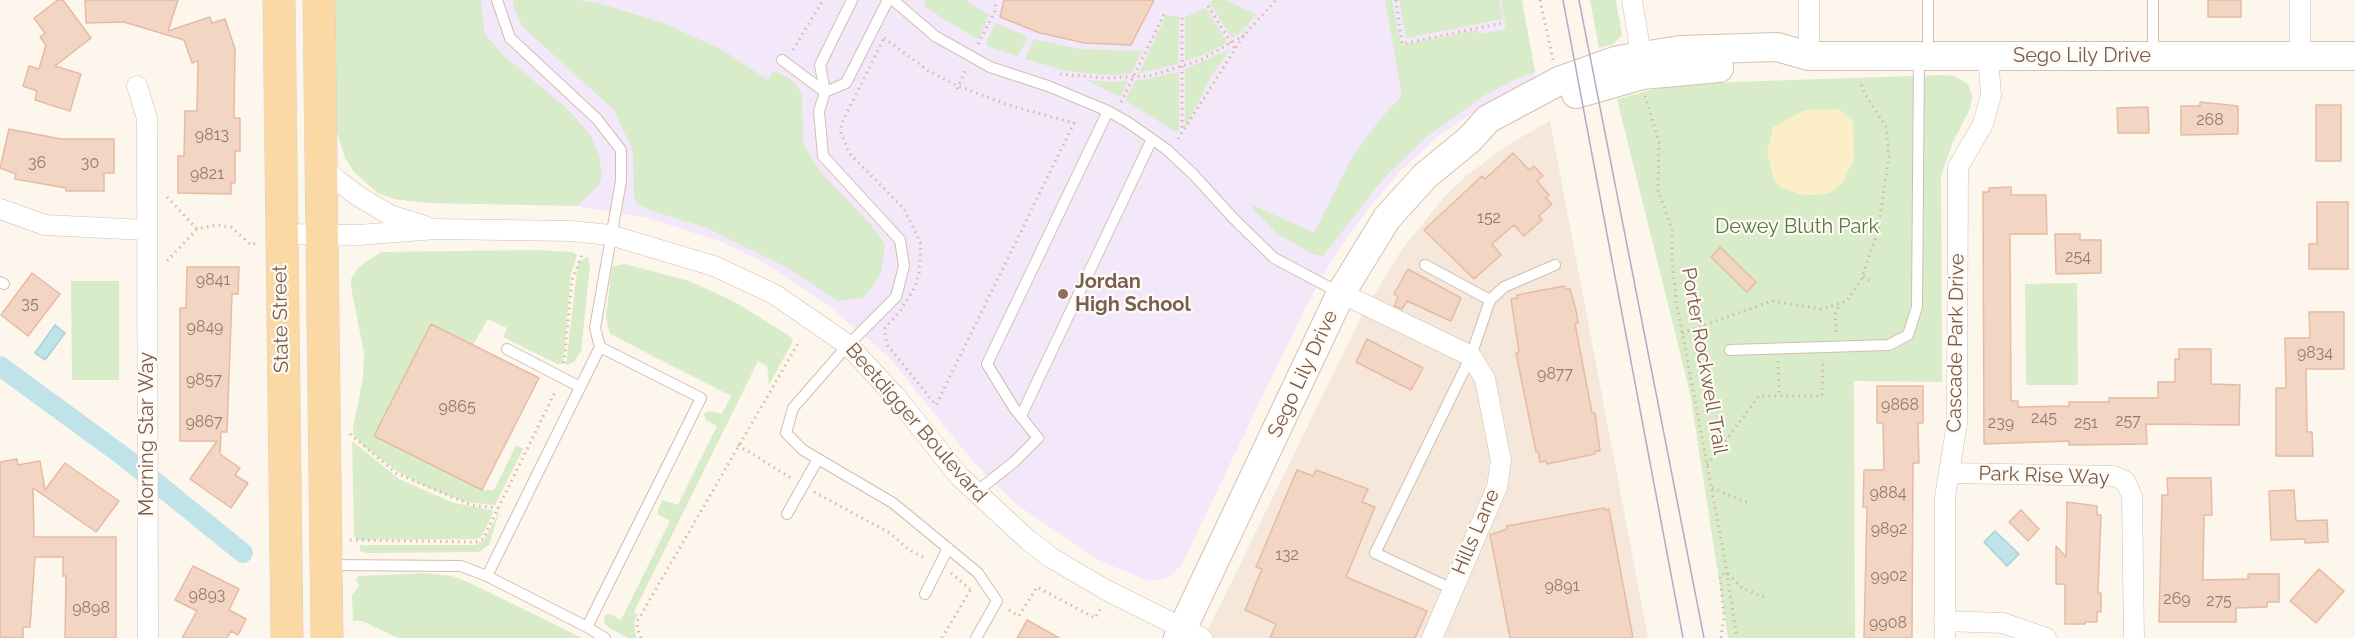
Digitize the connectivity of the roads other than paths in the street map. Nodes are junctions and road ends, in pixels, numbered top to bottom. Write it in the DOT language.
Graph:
graph roads {
  1 [pos="279,0"];
  2 [pos="319,0"];
  3 [pos="497,0"];
  4 [pos="852,0"];
  5 [pos="888,0"];
  6 [pos="893,0"];
  7 [pos="1632,0"];
  8 [pos="1809,0"];
  9 [pos="1928,0"];
  10 [pos="2153,0"];
  11 [pos="2300,0"];
  12 [pos="1641,54"];
  13 [pos="1988,56"];
  14 [pos="2153,56"];
  15 [pos="2300,56"];
  16 [pos="2355,56"];
  17 [pos="1809,57"];
  18 [pos="1924,57"];
  19 [pos="784,61"];
  20 [pos="137,86"];
  21 [pos="825,92"];
  22 [pos="1108,111"];
  23 [pos="1152,139"];
  24 [pos="1470,139"];
  25 [pos="319,158"];
  26 [pos="0,209"];
  27 [pos="436,229"];
  28 [pos="146,230"];
  29 [pos="268,235"];
  30 [pos="320,235"];
  31 [pos="610,235"];
  32 [pos="1425,265"];
  33 [pos="1555,265"];
  34 [pos="1341,293"];
  35 [pos="1491,300"];
  36 [pos="848,345"];
  37 [pos="600,347"];
  38 [pos="507,349"];
  39 [pos="1730,350"];
  40 [pos="1471,356"];
  41 [pos="580,387"];
  42 [pos="1021,416"];
  43 [pos="818,459"];
  44 [pos="1949,473"];
  45 [pos="975,494"];
  46 [pos="787,514"];
  47 [pos="948,548"];
  48 [pos="325,565"];
  49 [pos="487,576"];
  50 [pos="1452,589"];
  51 [pos="925,594"];
  52 [pos="587,627"];
  53 [pos="1945,629"];
  54 [pos="1187,635"];
  55 [pos="148,638"];
  56 [pos="287,638"];
  57 [pos="327,638"];
  58 [pos="605,638"];
  59 [pos="976,638"];
  60 [pos="1432,638"];
  61 [pos="2046,638"];
  62 [pos="2134,638"];
  1 -- 29 [label="main road, State Street"];
  2 -- 25 [label="main road, State Street"];
  3 -- 31 [label="lane"];
  4 -- 21 [label="lane"];
  5 -- 21 [label="lane"];
  6 -- 22 [label="lane"];
  7 -- 12 [label="street"];
  8 -- 17 [label="street"];
  9 -- 18 [label="lane"];
  10 -- 14 [label="lane"];
  11 -- 15 [label="street"];
  12 -- 17 [label="main road, Sego Lily Drive"];
  12 -- 24 [label="main road, Sego Lily Drive"];
  13 -- 14 [label="main road, Sego Lily Drive"];
  13 -- 18 [label="main road, Sego Lily Drive"];
  13 -- 44 [label="street, Cascade Park Drive"];
  14 -- 15 [label="main road, Sego Lily Drive"];
  15 -- 16 [label="main road, Sego Lily Drive"];
  17 -- 18 [label="main road, Sego Lily Drive"];
  17 -- 24 [label="main road, Sego Lily Drive"];
  18 -- 39 [label="lane"];
  19 -- 21 [label="lane"];
  20 -- 28 [label="street, Morning Star Way"];
  21 -- 36 [label="lane"];
  22 -- 23 [label="lane"];
  22 -- 42 [label="lane"];
  23 -- 34 [label="lane"];
  23 -- 42 [label="lane"];
  24 -- 34 [label="main road, Sego Lily Drive"];
  25 -- 27 [label="street, Beetdigger Boulevard"];
  25 -- 30 [label="main road, State Street"];
  26 -- 28 [label="street"];
  27 -- 30 [label="street, Beetdigger Boulevard"];
  27 -- 31 [label="street, Beetdigger Boulevard"];
  28 -- 55 [label="street, Morning Star Way"];
  29 -- 30 [label="street, Beetdigger Boulevard"];
  29 -- 56 [label="main road, State Street"];
  30 -- 48 [label="main road, State Street"];
  31 -- 36 [label="street, Beetdigger Boulevard"];
  31 -- 37 [label="lane"];
  32 -- 35 [label="lane"];
  33 -- 35 [label="lane"];
  34 -- 40 [label="street"];
  34 -- 54 [label="main road, Sego Lily Drive"];
  35 -- 40 [label="lane"];
  36 -- 43 [label="lane"];
  36 -- 45 [label="street, Beetdigger Boulevard"];
  37 -- 41 [label="lane"];
  37 -- 52 [label="lane"];
  38 -- 41 [label="lane"];
  40 -- 50 [label="street, Hills Lane"];
  40 -- 50 [label="lane"];
  41 -- 49 [label="lane"];
  42 -- 45 [label="lane"];
  43 -- 46 [label="lane"];
  43 -- 47 [label="lane"];
  44 -- 53 [label="street, Cascade Park Drive"];
  44 -- 62 [label="street, Park Rise Way"];
  45 -- 54 [label="street, Beetdigger Boulevard"];
  47 -- 51 [label="lane"];
  47 -- 59 [label="lane"];
  48 -- 49 [label="lane"];
  48 -- 57 [label="main road, State Street"];
  49 -- 52 [label="lane"];
  50 -- 60 [label="street, Hills Lane"];
  52 -- 58 [label="lane"];
  53 -- 61 [label="street"];
}
